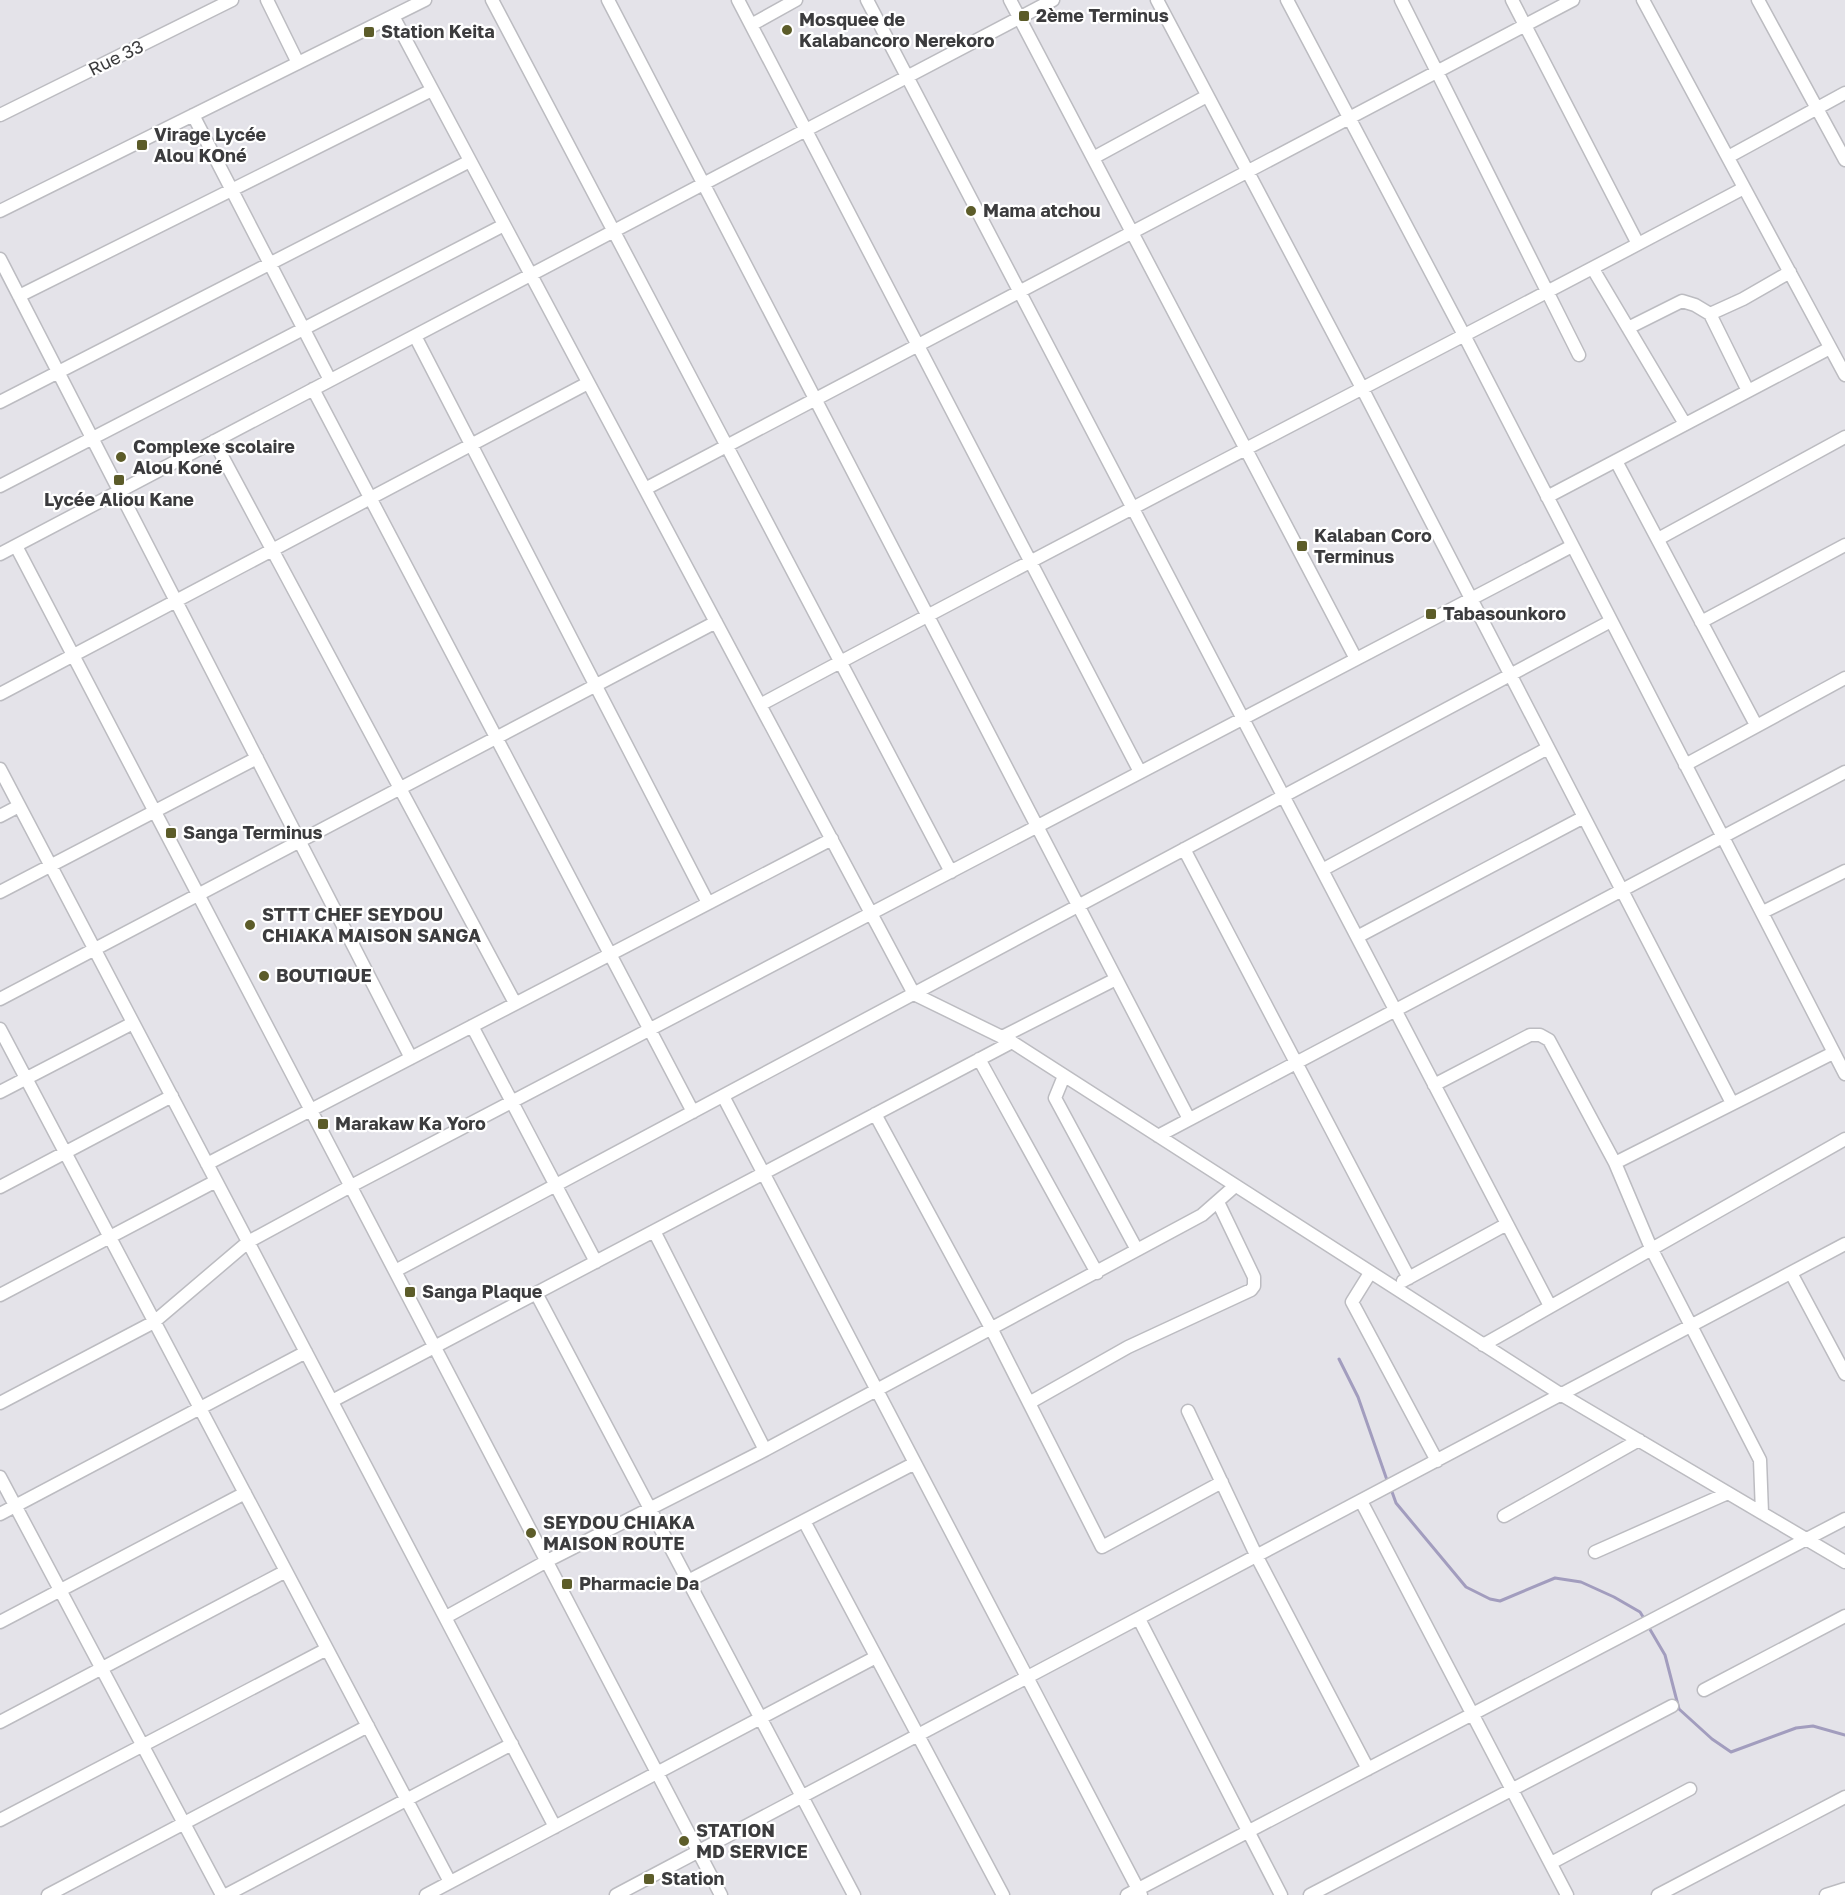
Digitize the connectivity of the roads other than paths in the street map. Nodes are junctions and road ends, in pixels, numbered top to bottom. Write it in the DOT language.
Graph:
graph roads {
  1 [pos="232,0"];
  2 [pos="267,0"];
  3 [pos="425,0"];
  4 [pos="492,0"];
  5 [pos="608,0"];
  6 [pos="738,0"];
  7 [pos="796,0"];
  8 [pos="867,0"];
  9 [pos="1010,0"];
  10 [pos="1053,0"];
  11 [pos="1157,0"];
  12 [pos="1287,0"];
  13 [pos="1401,0"];
  14 [pos="1512,0"];
  15 [pos="1573,0"];
  16 [pos="1643,0"];
  17 [pos="1758,0"];
  18 [pos="393,16"];
  19 [pos="1019,18"];
  20 [pos="751,25"];
  21 [pos="1525,25"];
  22 [pos="298,63"];
  23 [pos="1438,71"];
  24 [pos="907,77"];
  25 [pos="432,90"];
  26 [pos="1845,93"];
  27 [pos="1207,96"];
  28 [pos="1817,109"];
  29 [pos="0,115"];
  30 [pos="194,115"];
  31 [pos="1349,118"];
  32 [pos="806,130"];
  33 [pos="1728,157"];
  34 [pos="1093,158"];
  35 [pos="1845,160"];
  36 [pos="470,161"];
  37 [pos="1247,172"];
  38 [pos="704,184"];
  39 [pos="1744,188"];
  40 [pos="232,190"];
  41 [pos="0,211"];
  42 [pos="504,225"];
  43 [pos="615,230"];
  44 [pos="1132,232"];
  45 [pos="1638,244"];
  46 [pos="0,259"];
  47 [pos="270,264"];
  48 [pos="1593,268"];
  49 [pos="1790,272"];
  50 [pos="531,275"];
  51 [pos="1548,291"];
  52 [pos="1020,292"];
  53 [pos="19,297"];
  54 [pos="1710,314"];
  55 [pos="1628,328"];
  56 [pos="303,329"];
  57 [pos="415,336"];
  58 [pos="1465,337"];
  59 [pos="918,345"];
  60 [pos="1830,348"];
  61 [pos="1579,355"];
  62 [pos="1844,368"];
  63 [pos="58,372"];
  64 [pos="330,380"];
  65 [pos="588,383"];
  66 [pos="1362,388"];
  67 [pos="313,389"];
  68 [pos="1748,391"];
  69 [pos="816,399"];
  70 [pos="0,402"];
  71 [pos="1686,424"];
  72 [pos="1845,437"];
  73 [pos="92,439"];
  74 [pos="214,441"];
  75 [pos="471,444"];
  76 [pos="728,446"];
  77 [pos="1245,447"];
  78 [pos="1616,460"];
  79 [pos="0,486"];
  80 [pos="645,489"];
  81 [pos="120,491"];
  82 [pos="1547,497"];
  83 [pos="370,498"];
  84 [pos="1132,507"];
  85 [pos="1658,540"];
  86 [pos="1845,545"];
  87 [pos="16,546"];
  88 [pos="1572,546"];
  89 [pos="272,550"];
  90 [pos="0,554"];
  91 [pos="1030,560"];
  92 [pos="1471,599"];
  93 [pos="176,600"];
  94 [pos="927,615"];
  95 [pos="1611,621"];
  96 [pos="716,622"];
  97 [pos="1701,622"];
  98 [pos="73,655"];
  99 [pos="1356,659"];
  100 [pos="841,662"];
  101 [pos="1510,675"];
  102 [pos="1845,678"];
  103 [pos="596,685"];
  104 [pos="0,693"];
  105 [pos="760,705"];
  106 [pos="1243,718"];
  107 [pos="1756,725"];
  108 [pos="496,738"];
  109 [pos="1548,748"];
  110 [pos="257,758"];
  111 [pos="1685,765"];
  112 [pos="0,769"];
  113 [pos="1140,772"];
  114 [pos="1845,772"];
  115 [pos="400,788"];
  116 [pos="1284,796"];
  117 [pos="20,806"];
  118 [pos="155,811"];
  119 [pos="0,816"];
  120 [pos="1584,817"];
  121 [pos="1037,826"];
  122 [pos="1723,836"];
  123 [pos="832,839"];
  124 [pos="300,841"];
  125 [pos="1184,849"];
  126 [pos="51,866"];
  127 [pos="1322,870"];
  128 [pos="1845,871"];
  129 [pos="951,872"];
  130 [pos="1622,890"];
  131 [pos="0,892"];
  132 [pos="199,895"];
  133 [pos="708,903"];
  134 [pos="1079,906"];
  135 [pos="1763,912"];
  136 [pos="872,913"];
  137 [pos="1357,937"];
  138 [pos="95,949"];
  139 [pos="610,954"];
  140 [pos="1116,979"];
  141 [pos="915,994"];
  142 [pos="0,999"];
  143 [pos="515,1004"];
  144 [pos="1395,1010"];
  145 [pos="133,1023"];
  146 [pos="472,1026"];
  147 [pos="0,1029"];
  148 [pos="650,1029"];
  149 [pos="1007,1040"];
  150 [pos="1833,1053"];
  151 [pos="411,1058"];
  152 [pos="979,1059"];
  153 [pos="1298,1062"];
  154 [pos="1845,1074"];
  155 [pos="1064,1076"];
  156 [pos="26,1078"];
  157 [pos="1434,1085"];
  158 [pos="0,1092"];
  159 [pos="172,1096"];
  160 [pos="723,1096"];
  161 [pos="512,1102"];
  162 [pos="1732,1103"];
  163 [pos="311,1110"];
  164 [pos="693,1112"];
  165 [pos="875,1114"];
  166 [pos="1189,1119"];
  167 [pos="1158,1136"];
  168 [pos="1845,1139"];
  169 [pos="65,1153"];
  170 [pos="1615,1163"];
  171 [pos="207,1164"];
  172 [pos="763,1173"];
  173 [pos="216,1181"];
  174 [pos="556,1185"];
  175 [pos="351,1186"];
  176 [pos="1235,1186"];
  177 [pos="0,1187"];
  178 [pos="1218,1202"];
  179 [pos="1507,1224"];
  180 [pos="654,1231"];
  181 [pos="110,1237"];
  182 [pos="248,1242"];
  183 [pos="1845,1244"];
  184 [pos="1651,1248"];
  185 [pos="1137,1250"];
  186 [pos="596,1262"];
  187 [pos="395,1271"];
  188 [pos="1097,1273"];
  189 [pos="1370,1273"];
  190 [pos="1791,1273"];
  191 [pos="1409,1278"];
  192 [pos="1394,1288"];
  193 [pos="536,1293"];
  194 [pos="0,1295"];
  195 [pos="1550,1306"];
  196 [pos="154,1322"];
  197 [pos="1691,1326"];
  198 [pos="992,1330"];
  199 [pos="1483,1345"];
  200 [pos="435,1347"];
  201 [pos="306,1352"];
  202 [pos="1845,1374"];
  203 [pos="876,1390"];
  204 [pos="1562,1395"];
  205 [pos="332,1401"];
  206 [pos="0,1403"];
  207 [pos="1029,1403"];
  208 [pos="200,1408"];
  209 [pos="1188,1411"];
  210 [pos="1639,1440"];
  211 [pos="765,1450"];
  212 [pos="1437,1461"];
  213 [pos="915,1463"];
  214 [pos="0,1477"];
  215 [pos="1222,1482"];
  216 [pos="245,1493"];
  217 [pos="1728,1493"];
  218 [pos="1361,1502"];
  219 [pos="15,1506"];
  220 [pos="650,1510"];
  221 [pos="1762,1513"];
  222 [pos="0,1514"];
  223 [pos="1504,1516"];
  224 [pos="1845,1519"];
  225 [pos="804,1521"];
  226 [pos="1806,1539"];
  227 [pos="1595,1552"];
  228 [pos="1257,1557"];
  229 [pos="547,1561"];
  230 [pos="1845,1562"];
  231 [pos="286,1571"];
  232 [pos="688,1581"];
  233 [pos="60,1590"];
  234 [pos="446,1617"];
  235 [pos="1139,1619"];
  236 [pos="1844,1619"];
  237 [pos="0,1622"];
  238 [pos="327,1649"];
  239 [pos="876,1657"];
  240 [pos="102,1668"];
  241 [pos="1028,1678"];
  242 [pos="1704,1690"];
  243 [pos="1672,1706"];
  244 [pos="1473,1714"];
  245 [pos="760,1718"];
  246 [pos="0,1722"];
  247 [pos="368,1726"];
  248 [pos="918,1736"];
  249 [pos="512,1744"];
  250 [pos="143,1745"];
  251 [pos="1368,1769"];
  252 [pos="657,1773"];
  253 [pos="1690,1789"];
  254 [pos="1512,1790"];
  255 [pos="802,1797"];
  256 [pos="1845,1797"];
  257 [pos="406,1800"];
  258 [pos="0,1820"];
  259 [pos="184,1823"];
  260 [pos="555,1827"];
  261 [pos="1248,1832"];
  262 [pos="698,1852"];
  263 [pos="1551,1863"];
  264 [pos="450,1882"];
  265 [pos="1845,1889"];
  266 [pos="1136,1893"];
  267 [pos="429,1894"];
  268 [pos="48,1895"];
  269 [pos="224,1895"];
  270 [pos="616,1895"];
  271 [pos="721,1895"];
  272 [pos="854,1895"];
  273 [pos="1003,1895"];
  274 [pos="1281,1895"];
  275 [pos="1310,1895"];
  276 [pos="1567,1895"];
  277 [pos="1658,1895"];
  278 [pos="1826,1895"];
  1 -- 29 [label="street, Rue 33"];
  2 -- 22 [label="street"];
  3 -- 18 [label="street"];
  4 -- 43 [label="street"];
  5 -- 38 [label="street"];
  6 -- 20 [label="street"];
  7 -- 20 [label="street"];
  8 -- 24 [label="street"];
  9 -- 19 [label="street"];
  10 -- 19 [label="street"];
  11 -- 27 [label="street"];
  12 -- 31 [label="street"];
  13 -- 23 [label="street"];
  14 -- 21 [label="street"];
  15 -- 21 [label="street"];
  16 -- 33 [label="street"];
  17 -- 28 [label="street"];
  18 -- 22 [label="street"];
  18 -- 25 [label="street"];
  19 -- 24 [label="street"];
  19 -- 34 [label="street"];
  20 -- 32 [label="street"];
  21 -- 23 [label="street"];
  21 -- 45 [label="street"];
  22 -- 30 [label="street"];
  23 -- 31 [label="street"];
  23 -- 51 [label="street"];
  24 -- 32 [label="street"];
  24 -- 52 [label="street"];
  25 -- 36 [label="street"];
  25 -- 40 [label="street"];
  26 -- 28 [label="street"];
  27 -- 34 [label="street"];
  27 -- 37 [label="street"];
  28 -- 33 [label="street"];
  28 -- 35 [label="street"];
  30 -- 40 [label="street"];
  30 -- 41 [label="street"];
  31 -- 37 [label="street"];
  31 -- 58 [label="street"];
  32 -- 38 [label="street"];
  32 -- 59 [label="street"];
  33 -- 39 [label="street"];
  34 -- 44 [label="street"];
  36 -- 42 [label="street"];
  36 -- 47 [label="street"];
  37 -- 44 [label="street"];
  37 -- 66 [label="street"];
  38 -- 43 [label="street"];
  38 -- 69 [label="street"];
  39 -- 45 [label="street"];
  39 -- 49 [label="street"];
  40 -- 47 [label="street"];
  40 -- 53 [label="street"];
  42 -- 50 [label="street"];
  42 -- 56 [label="street"];
  43 -- 50 [label="street"];
  43 -- 76 [label="street"];
  44 -- 52 [label="street"];
  44 -- 77 [label="street"];
  45 -- 48 [label="street"];
  46 -- 53 [label="street"];
  47 -- 56 [label="street"];
  47 -- 63 [label="street"];
  48 -- 51 [label="street"];
  48 -- 55 [label="street"];
  49 -- 54 [label="street"];
  49 -- 60 [label="street"];
  50 -- 57 [label="street"];
  50 -- 65 [label="street"];
  51 -- 58 [label="street"];
  51 -- 61 [label="street"];
  52 -- 59 [label="street"];
  52 -- 84 [label="street"];
  53 -- 63 [label="street"];
  54 -- 55 [label="street"];
  54 -- 68 [label="street"];
  55 -- 71 [label="street"];
  56 -- 64 [label="street"];
  56 -- 73 [label="street"];
  57 -- 64 [label="street"];
  57 -- 75 [label="street"];
  58 -- 66 [label="street"];
  58 -- 82 [label="street"];
  59 -- 69 [label="street"];
  59 -- 91 [label="street"];
  60 -- 62 [label="street"];
  60 -- 68 [label="street"];
  63 -- 70 [label="street"];
  63 -- 73 [label="street"];
  64 -- 67 [label="street"];
  65 -- 75 [label="street"];
  65 -- 80 [label="street"];
  66 -- 77 [label="street"];
  66 -- 92 [label="street"];
  67 -- 74 [label="street"];
  67 -- 83 [label="street"];
  68 -- 71 [label="street"];
  69 -- 76 [label="street"];
  69 -- 94 [label="street"];
  71 -- 78 [label="street"];
  72 -- 85 [label="street"];
  73 -- 79 [label="street"];
  73 -- 81 [label="street"];
  74 -- 81 [label="street"];
  74 -- 89 [label="street"];
  75 -- 83 [label="street"];
  75 -- 103 [label="street"];
  76 -- 80 [label="street"];
  76 -- 100 [label="street"];
  77 -- 84 [label="street"];
  77 -- 99 [label="street"];
  78 -- 82 [label="street"];
  78 -- 85 [label="street"];
  80 -- 96 [label="street"];
  81 -- 87 [label="street"];
  81 -- 93 [label="street"];
  82 -- 88 [label="street"];
  83 -- 89 [label="street"];
  83 -- 108 [label="street"];
  84 -- 91 [label="street"];
  84 -- 106 [label="street"];
  85 -- 97 [label="street"];
  86 -- 97 [label="street"];
  87 -- 90 [label="street"];
  87 -- 98 [label="street"];
  88 -- 92 [label="street"];
  88 -- 95 [label="street"];
  89 -- 93 [label="street"];
  89 -- 115 [label="street"];
  91 -- 94 [label="street"];
  91 -- 113 [label="street"];
  92 -- 99 [label="street"];
  92 -- 101 [label="street"];
  93 -- 98 [label="street"];
  93 -- 110 [label="street"];
  94 -- 100 [label="street"];
  94 -- 121 [label="street"];
  95 -- 101 [label="street"];
  95 -- 111 [label="street"];
  96 -- 103 [label="street"];
  96 -- 105 [label="street"];
  97 -- 107 [label="street"];
  98 -- 104 [label="street"];
  98 -- 118 [label="street"];
  99 -- 106 [label="street"];
  100 -- 105 [label="street"];
  100 -- 129 [label="street"];
  101 -- 109 [label="street"];
  101 -- 116 [label="street"];
  102 -- 107 [label="street"];
  103 -- 108 [label="street"];
  103 -- 133 [label="street"];
  105 -- 123 [label="street"];
  106 -- 113 [label="street"];
  106 -- 116 [label="street"];
  107 -- 111 [label="street"];
  108 -- 115 [label="street"];
  108 -- 139 [label="street"];
  109 -- 120 [label="street"];
  109 -- 127 [label="street"];
  110 -- 118 [label="street"];
  110 -- 124 [label="street"];
  111 -- 122 [label="street"];
  112 -- 117 [label="street"];
  113 -- 121 [label="street"];
  114 -- 122 [label="street"];
  115 -- 124 [label="street"];
  115 -- 143 [label="street"];
  116 -- 125 [label="street"];
  116 -- 127 [label="street"];
  117 -- 119 [label="street"];
  117 -- 126 [label="street"];
  118 -- 126 [label="street"];
  118 -- 132 [label="street"];
  120 -- 130 [label="street"];
  120 -- 137 [label="street"];
  121 -- 129 [label="street"];
  121 -- 134 [label="street"];
  122 -- 130 [label="street"];
  122 -- 135 [label="street"];
  123 -- 133 [label="street"];
  123 -- 136 [label="street"];
  124 -- 132 [label="street"];
  124 -- 151 [label="street"];
  125 -- 134 [label="street"];
  125 -- 153 [label="street"];
  126 -- 131 [label="street"];
  126 -- 138 [label="street"];
  127 -- 137 [label="street"];
  128 -- 135 [label="street"];
  129 -- 136 [label="street"];
  130 -- 144 [label="street"];
  130 -- 162 [label="street"];
  132 -- 138 [label="street"];
  132 -- 163 [label="street"];
  133 -- 139 [label="street"];
  134 -- 140 [label="street"];
  134 -- 141 [label="street"];
  135 -- 150 [label="street"];
  136 -- 141 [label="street"];
  136 -- 148 [label="street"];
  137 -- 144 [label="street"];
  138 -- 142 [label="street"];
  138 -- 145 [label="street"];
  139 -- 143 [label="street"];
  139 -- 148 [label="street"];
  140 -- 149 [label="street"];
  140 -- 166 [label="street"];
  141 -- 149 [label="street"];
  141 -- 160 [label="street"];
  143 -- 146 [label="street"];
  144 -- 153 [label="street"];
  144 -- 157 [label="street"];
  145 -- 156 [label="street"];
  145 -- 159 [label="street"];
  146 -- 151 [label="street"];
  146 -- 161 [label="street"];
  147 -- 156 [label="street"];
  148 -- 161 [label="street"];
  148 -- 164 [label="street"];
  149 -- 152 [label="street"];
  149 -- 155 [label="street"];
  150 -- 154 [label="street"];
  150 -- 162 [label="street"];
  151 -- 163 [label="street"];
  152 -- 165 [label="street"];
  152 -- 188 [label="street"];
  153 -- 166 [label="street"];
  153 -- 191 [label="street"];
  155 -- 167 [label="street"];
  155 -- 185 [label="street"];
  156 -- 158 [label="street"];
  156 -- 169 [label="street"];
  157 -- 170 [label="street"];
  157 -- 179 [label="street"];
  159 -- 169 [label="street"];
  159 -- 171 [label="street"];
  160 -- 164 [label="street"];
  160 -- 172 [label="street"];
  161 -- 174 [label="street"];
  161 -- 175 [label="street"];
  162 -- 170 [label="street"];
  163 -- 171 [label="street"];
  163 -- 175 [label="street"];
  164 -- 174 [label="street"];
  165 -- 172 [label="street"];
  165 -- 198 [label="street"];
  166 -- 167 [label="street"];
  167 -- 176 [label="street"];
  168 -- 184 [label="street"];
  169 -- 177 [label="street"];
  169 -- 181 [label="street"];
  170 -- 184 [label="street"];
  171 -- 173 [label="street"];
  172 -- 180 [label="street"];
  172 -- 203 [label="street"];
  173 -- 181 [label="street"];
  173 -- 182 [label="street"];
  174 -- 186 [label="street"];
  174 -- 187 [label="street"];
  175 -- 182 [label="street"];
  175 -- 187 [label="street"];
  176 -- 178 [label="street"];
  176 -- 189 [label="street"];
  178 -- 185 [label="street"];
  178 -- 207 [label="street"];
  179 -- 191 [label="street"];
  179 -- 195 [label="street"];
  180 -- 186 [label="street"];
  180 -- 211 [label="street"];
  181 -- 194 [label="street"];
  181 -- 196 [label="street"];
  182 -- 196 [label="street"];
  182 -- 201 [label="street"];
  183 -- 190 [label="street"];
  184 -- 195 [label="street"];
  184 -- 197 [label="street"];
  185 -- 188 [label="street"];
  186 -- 193 [label="street"];
  187 -- 200 [label="street"];
  188 -- 198 [label="street"];
  189 -- 192 [label="street"];
  189 -- 212 [label="street"];
  190 -- 197 [label="street"];
  190 -- 202 [label="street"];
  191 -- 192 [label="street"];
  192 -- 199 [label="street"];
  193 -- 200 [label="street"];
  193 -- 220 [label="street"];
  195 -- 199 [label="street"];
  196 -- 206 [label="street"];
  196 -- 208 [label="street"];
  197 -- 204 [label="street"];
  197 -- 221 [label="street"];
  198 -- 203 [label="street"];
  198 -- 207 [label="street"];
  199 -- 204 [label="street"];
  200 -- 205 [label="street"];
  200 -- 229 [label="street"];
  201 -- 205 [label="street"];
  201 -- 208 [label="street"];
  203 -- 211 [label="street"];
  203 -- 213 [label="street"];
  204 -- 210 [label="street"];
  204 -- 212 [label="street"];
  205 -- 234 [label="street"];
  207 -- 215 [label="street"];
  208 -- 216 [label="street"];
  208 -- 219 [label="street"];
  209 -- 215 [label="street"];
  210 -- 217 [label="street"];
  210 -- 223 [label="street"];
  211 -- 220 [label="street"];
  212 -- 218 [label="street"];
  213 -- 225 [label="street"];
  213 -- 241 [label="street"];
  214 -- 219 [label="street"];
  215 -- 228 [label="street"];
  216 -- 231 [label="street"];
  216 -- 233 [label="street"];
  217 -- 221 [label="street"];
  217 -- 227 [label="street"];
  218 -- 228 [label="street"];
  218 -- 244 [label="street"];
  219 -- 222 [label="street"];
  219 -- 233 [label="street"];
  220 -- 229 [label="street"];
  220 -- 232 [label="street"];
  221 -- 226 [label="street"];
  224 -- 226 [label="street"];
  225 -- 232 [label="street"];
  225 -- 239 [label="street"];
  226 -- 230 [label="street"];
  226 -- 244 [label="street"];
  228 -- 235 [label="street"];
  228 -- 251 [label="street"];
  229 -- 234 [label="street"];
  229 -- 252 [label="street"];
  231 -- 238 [label="street"];
  231 -- 240 [label="street"];
  232 -- 245 [label="street"];
  233 -- 237 [label="street"];
  233 -- 240 [label="street"];
  234 -- 249 [label="street"];
  235 -- 241 [label="street"];
  235 -- 261 [label="street"];
  236 -- 242 [label="street"];
  238 -- 247 [label="street"];
  238 -- 250 [label="street"];
  239 -- 245 [label="street"];
  239 -- 248 [label="street"];
  240 -- 246 [label="street"];
  240 -- 250 [label="street"];
  241 -- 248 [label="street"];
  241 -- 266 [label="street"];
  243 -- 254 [label="street"];
  244 -- 251 [label="street"];
  244 -- 254 [label="street"];
  245 -- 252 [label="street"];
  245 -- 255 [label="street"];
  247 -- 257 [label="street"];
  247 -- 259 [label="street"];
  248 -- 255 [label="street"];
  248 -- 273 [label="street"];
  249 -- 257 [label="street"];
  249 -- 260 [label="street"];
  250 -- 258 [label="street"];
  250 -- 259 [label="street"];
  251 -- 261 [label="street"];
  252 -- 260 [label="street"];
  252 -- 262 [label="street"];
  253 -- 263 [label="street"];
  254 -- 263 [label="street"];
  254 -- 275 [label="street"];
  255 -- 262 [label="street"];
  255 -- 272 [label="street"];
  256 -- 277 [label="street"];
  257 -- 264 [label="street"];
  257 -- 269 [label="street"];
  259 -- 268 [label="street"];
  259 -- 269 [label="street"];
  260 -- 264 [label="street"];
  261 -- 266 [label="street"];
  261 -- 274 [label="street"];
  262 -- 270 [label="street"];
  262 -- 271 [label="street"];
  263 -- 276 [label="street"];
  264 -- 267 [label="street"];
  265 -- 278 [label="street"];
}
